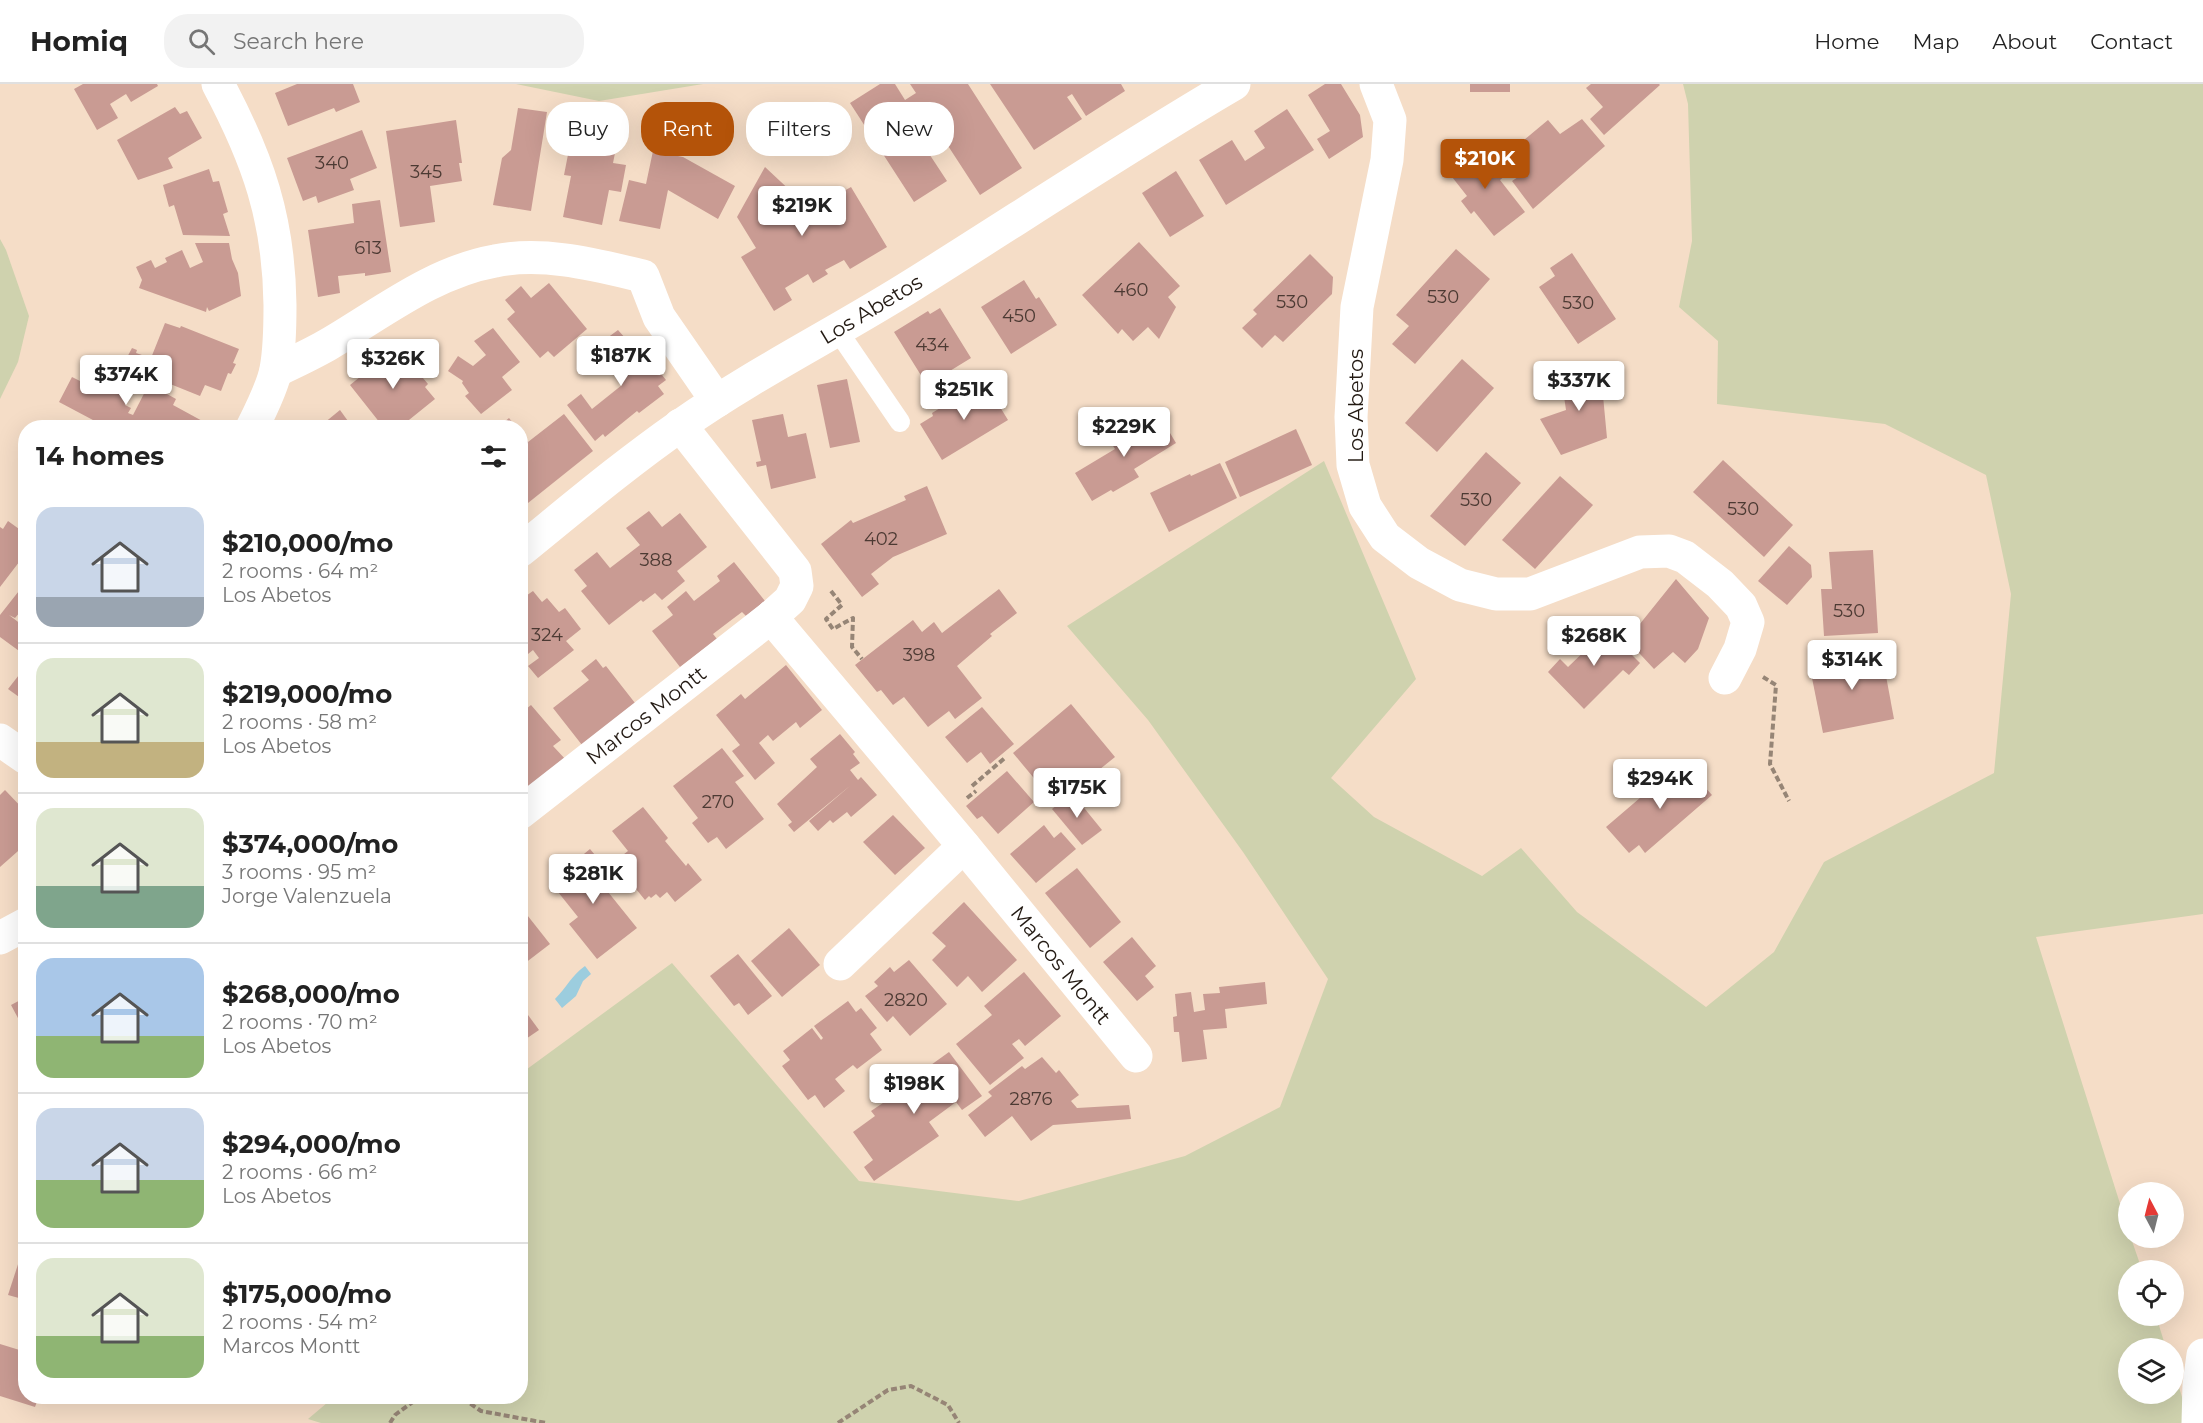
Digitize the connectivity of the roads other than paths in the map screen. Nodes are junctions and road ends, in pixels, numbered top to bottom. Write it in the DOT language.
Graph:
graph roads {
  1 [pos="218,84"];
  2 [pos="1234,84"];
  3 [pos="1376,84"];
  4 [pos="835,331"];
  5 [pos="276,371"];
  6 [pos="717,401"];
  7 [pos="255,420"];
  8 [pos="900,422"];
  9 [pos="680,425"];
  10 [pos="528,545"];
  11 [pos="771,617"];
  12 [pos="1725,678"];
  13 [pos="0,740"];
  14 [pos="18,752"];
  15 [pos="528,807"];
  16 [pos="964,846"];
  17 [pos="18,928"];
  18 [pos="0,938"];
  19 [pos="840,964"];
  20 [pos="1136,1056"];
  21 [pos="2203,1355"];
  22 [pos="2199,1423"];
  1 -- 5 [label="street"];
  2 -- 4 [label="street, Los Abetos"];
  3 -- 12 [label="street, Los Abetos"];
  4 -- 6 [label="street, Los Abetos"];
  4 -- 8 [label="lane"];
  5 -- 6 [label="street"];
  5 -- 7 [label="street"];
  6 -- 9 [label="street, Los Abetos"];
  9 -- 10 [label="street, Los Abetos"];
  9 -- 11 [label="street, Marcos Montt"];
  11 -- 15 [label="street, Marcos Montt"];
  11 -- 16 [label="street, Marcos Montt"];
  13 -- 14 [label="street"];
  16 -- 19 [label="street"];
  16 -- 20 [label="street, Marcos Montt"];
  17 -- 18 [label="street"];
  21 -- 22 [label="street"];
}
